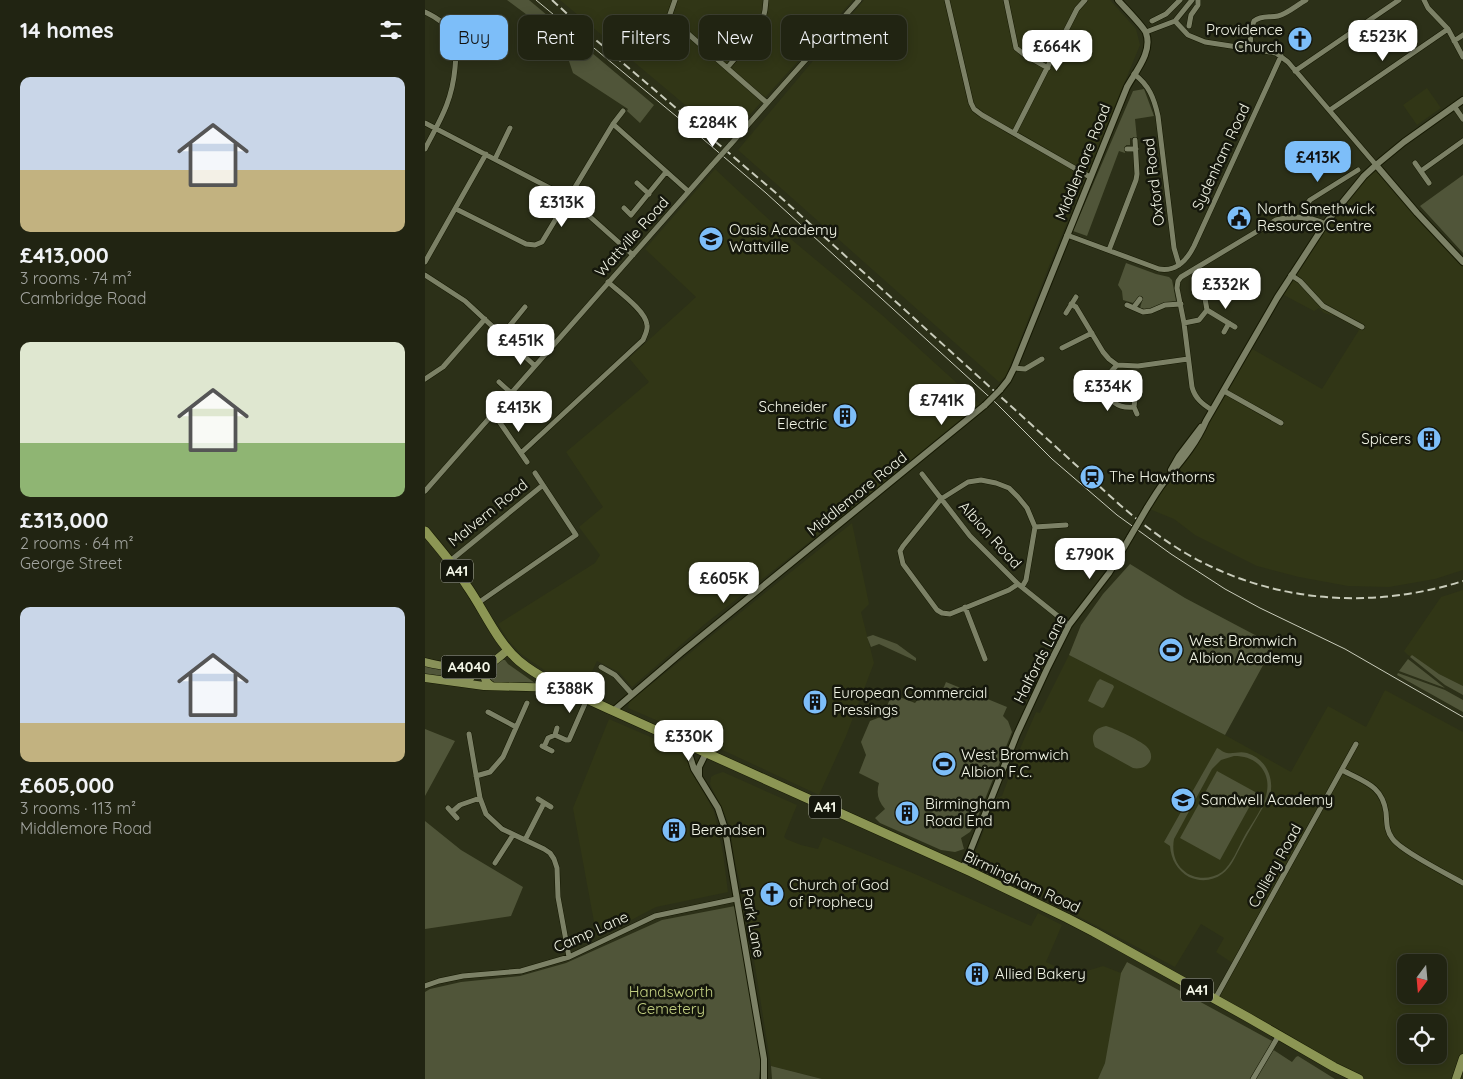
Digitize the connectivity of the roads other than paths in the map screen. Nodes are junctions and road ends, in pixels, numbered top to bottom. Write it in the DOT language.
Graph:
graph roads {
  1 [pos="675,0"];
  2 [pos="766,0"];
  3 [pos="859,0"];
  4 [pos="947,0"];
  5 [pos="1006,0"];
  6 [pos="1085,0"];
  7 [pos="1118,0"];
  8 [pos="1180,0"];
  9 [pos="1192,0"];
  10 [pos="1198,0"];
  11 [pos="1306,0"];
  12 [pos="1399,0"];
  13 [pos="1424,0"];
  14 [pos="425,12"];
  15 [pos="440,21"];
  16 [pos="1152,22"];
  17 [pos="1175,22"];
  18 [pos="1189,26"];
  19 [pos="1448,29"];
  20 [pos="1146,32"];
  21 [pos="1463,35"];
  22 [pos="1453,41"];
  23 [pos="1250,49"];
  24 [pos="1281,56"];
  25 [pos="1463,57"];
  26 [pos="456,60"];
  27 [pos="727,68"];
  28 [pos="1048,68"];
  29 [pos="1295,71"];
  30 [pos="1134,74"];
  31 [pos="1463,100"];
  32 [pos="767,103"];
  33 [pos="1454,106"];
  34 [pos="1330,110"];
  35 [pos="623,111"];
  36 [pos="1463,119"];
  37 [pos="425,123"];
  38 [pos="613,124"];
  39 [pos="436,128"];
  40 [pos="510,128"];
  41 [pos="1014,133"];
  42 [pos="1135,140"];
  43 [pos="1463,141"];
  44 [pos="425,148"];
  45 [pos="1127,149"];
  46 [pos="1136,149"];
  47 [pos="485,154"];
  48 [pos="495,159"];
  49 [pos="1415,163"];
  50 [pos="1376,164"];
  51 [pos="1358,170"];
  52 [pos="1421,171"];
  53 [pos="667,172"];
  54 [pos="1090,177"];
  55 [pos="1345,178"];
  56 [pos="637,183"];
  57 [pos="1429,183"];
  58 [pos="1349,184"];
  59 [pos="688,191"];
  60 [pos="649,194"];
  61 [pos="569,198"];
  62 [pos="624,208"];
  63 [pos="456,209"];
  64 [pos="1302,217"];
  65 [pos="1325,224"];
  66 [pos="1321,231"];
  67 [pos="1067,235"];
  68 [pos="1109,250"];
  69 [pos="633,255"];
  70 [pos="425,262"];
  71 [pos="1463,262"];
  72 [pos="1179,265"];
  73 [pos="425,275"];
  74 [pos="1291,275"];
  75 [pos="608,282"];
  76 [pos="1204,293"];
  77 [pos="1076,297"];
  78 [pos="1141,300"];
  79 [pos="1071,304"];
  80 [pos="1181,304"];
  81 [pos="1127,305"];
  82 [pos="525,307"];
  83 [pos="1134,307"];
  84 [pos="1207,310"];
  85 [pos="1066,312"];
  86 [pos="485,319"];
  87 [pos="1184,323"];
  88 [pos="1229,323"];
  89 [pos="1235,327"];
  90 [pos="1362,327"];
  91 [pos="1224,332"];
  92 [pos="1092,333"];
  93 [pos="502,335"];
  94 [pos="1062,348"];
  95 [pos="1042,359"];
  96 [pos="1188,360"];
  97 [pos="1117,364"];
  98 [pos="535,366"];
  99 [pos="1014,368"];
  100 [pos="425,379"];
  101 [pos="499,382"];
  102 [pos="1101,384"];
  103 [pos="1091,389"];
  104 [pos="1224,390"];
  105 [pos="511,393"];
  106 [pos="1135,398"];
  107 [pos="1134,407"];
  108 [pos="1212,410"];
  109 [pos="494,414"];
  110 [pos="1137,414"];
  111 [pos="1281,423"];
  112 [pos="521,453"];
  113 [pos="527,462"];
  114 [pos="535,473"];
  115 [pos="922,474"];
  116 [pos="543,486"];
  117 [pos="425,491"];
  118 [pos="941,499"];
  119 [pos="1066,525"];
  120 [pos="1035,526"];
  121 [pos="425,531"];
  122 [pos="450,560"];
  123 [pos="1020,586"];
  124 [pos="478,603"];
  125 [pos="965,607"];
  126 [pos="1069,625"];
  127 [pos="507,650"];
  128 [pos="985,659"];
  129 [pos="425,662"];
  130 [pos="486,666"];
  131 [pos="470,667"];
  132 [pos="601,667"];
  133 [pos="425,678"];
  134 [pos="465,683"];
  135 [pos="492,686"];
  136 [pos="563,688"];
  137 [pos="632,694"];
  138 [pos="587,699"];
  139 [pos="527,703"];
  140 [pos="613,711"];
  141 [pos="488,712"];
  142 [pos="516,727"];
  143 [pos="557,728"];
  144 [pos="469,734"];
  145 [pos="555,735"];
  146 [pos="686,744"];
  147 [pos="1356,744"];
  148 [pos="552,751"];
  149 [pos="706,753"];
  150 [pos="1341,770"];
  151 [pos="476,776"];
  152 [pos="699,778"];
  153 [pos="480,798"];
  154 [pos="538,799"];
  155 [pos="544,803"];
  156 [pos="551,807"];
  157 [pos="457,818"];
  158 [pos="513,835"];
  159 [pos="525,840"];
  160 [pos="495,863"];
  161 [pos="963,869"];
  162 [pos="1463,883"];
  163 [pos="736,899"];
  164 [pos="569,957"];
  165 [pos="425,986"];
  166 [pos="1215,999"];
  167 [pos="1279,1035"];
  168 [pos="1463,1058"];
  169 [pos="1334,1067"];
  170 [pos="764,1079"];
  171 [pos="1253,1079"];
  172 [pos="1350,1079"];
  173 [pos="1359,1079"];
  174 [pos="1456,1079"];
  1 -- 27 [label="street"];
  2 -- 27 [label="street"];
  3 -- 32 [label="street, Wattville Road"];
  4 -- 41 [label="street"];
  5 -- 28 [label="street"];
  6 -- 28 [label="street"];
  7 -- 20 [label="street"];
  8 -- 16 [label="street"];
  9 -- 17 [label="street"];
  10 -- 18 [label="street"];
  11 -- 23 [label="street"];
  12 -- 29 [label="street"];
  13 -- 19 [label="street"];
  14 -- 15 [label="street"];
  17 -- 20 [label="street"];
  17 -- 23 [label="street"];
  19 -- 22 [label="street"];
  19 -- 34 [label="street"];
  20 -- 30 [label="street, Middlemore Road"];
  21 -- 22 [label="street"];
  22 -- 25 [label="street"];
  23 -- 24 [label="street"];
  24 -- 29 [label="street"];
  24 -- 72 [label="street, Sydenham Road"];
  26 -- 39 [label="street"];
  27 -- 32 [label="street"];
  28 -- 41 [label="street"];
  29 -- 34 [label="street"];
  30 -- 54 [label="street, Middlemore Road"];
  30 -- 72 [label="street, Oxford Road"];
  31 -- 33 [label="street, Halfords Lane"];
  32 -- 59 [label="street, Wattville Road, bridge"];
  33 -- 36 [label="street"];
  33 -- 50 [label="street, Halfords Lane"];
  34 -- 50 [label="street"];
  35 -- 38 [label="street"];
  37 -- 39 [label="street"];
  38 -- 53 [label="street"];
  38 -- 61 [label="street"];
  39 -- 44 [label="street"];
  39 -- 47 [label="street"];
  40 -- 48 [label="street"];
  41 -- 54 [label="street"];
  42 -- 46 [label="street"];
  43 -- 52 [label="street"];
  45 -- 46 [label="street"];
  46 -- 68 [label="street"];
  47 -- 48 [label="street"];
  47 -- 63 [label="street"];
  48 -- 61 [label="street"];
  49 -- 52 [label="street"];
  50 -- 65 [label="street, Halfords Lane"];
  50 -- 71 [label="street"];
  51 -- 55 [label="street"];
  52 -- 57 [label="street"];
  53 -- 59 [label="street"];
  53 -- 60 [label="street"];
  54 -- 67 [label="street, Middlemore Road"];
  55 -- 58 [label="street"];
  55 -- 64 [label="street"];
  56 -- 60 [label="street"];
  59 -- 69 [label="street, Wattville Road"];
  60 -- 62 [label="street"];
  61 -- 63 [label="street"];
  61 -- 69 [label="street"];
  63 -- 70 [label="street"];
  64 -- 65 [label="street"];
  64 -- 66 [label="street"];
  64 -- 80 [label="street"];
  65 -- 66 [label="street, Halfords Lane"];
  66 -- 74 [label="street, Halfords Lane"];
  67 -- 68 [label="street"];
  67 -- 99 [label="street, Middlemore Road"];
  68 -- 72 [label="street"];
  69 -- 75 [label="street, Wattville Road"];
  73 -- 86 [label="street"];
  74 -- 90 [label="street"];
  74 -- 104 [label="street, Halfords Lane"];
  75 -- 98 [label="street, Wattville Road"];
  75 -- 112 [label="street"];
  76 -- 84 [label="street"];
  77 -- 79 [label="street"];
  78 -- 83 [label="street"];
  79 -- 85 [label="street"];
  79 -- 92 [label="street"];
  80 -- 83 [label="street"];
  80 -- 87 [label="street"];
  81 -- 83 [label="street"];
  82 -- 93 [label="street"];
  84 -- 87 [label="street"];
  84 -- 88 [label="street"];
  86 -- 93 [label="street"];
  86 -- 100 [label="street"];
  87 -- 96 [label="street"];
  88 -- 89 [label="street"];
  88 -- 91 [label="street"];
  92 -- 94 [label="street"];
  92 -- 97 [label="street"];
  93 -- 98 [label="street"];
  95 -- 99 [label="street"];
  96 -- 97 [label="street"];
  96 -- 108 [label="street"];
  97 -- 102 [label="street"];
  98 -- 105 [label="street, Wattville Road"];
  99 -- 137 [label="street, Middlemore Road, bridge"];
  101 -- 105 [label="street"];
  102 -- 103 [label="street"];
  102 -- 107 [label="street"];
  104 -- 108 [label="street, Halfords Lane"];
  104 -- 111 [label="street"];
  105 -- 109 [label="street, Wattville Road"];
  106 -- 107 [label="street"];
  107 -- 110 [label="street"];
  108 -- 126 [label="street, Halfords Lane, bridge"];
  109 -- 112 [label="street"];
  109 -- 117 [label="street, Wattville Road"];
  112 -- 113 [label="street"];
  114 -- 116 [label="street"];
  115 -- 118 [label="street, Albion Road"];
  116 -- 122 [label="street, Malvern Road"];
  116 -- 124 [label="street"];
  118 -- 120 [label="street"];
  118 -- 123 [label="street, Albion Road"];
  118 -- 125 [label="street"];
  119 -- 120 [label="street"];
  120 -- 123 [label="street"];
  121 -- 122 [label="highway, A41"];
  122 -- 124 [label="highway, A41"];
  123 -- 125 [label="street"];
  123 -- 126 [label="street, Albion Road"];
  124 -- 127 [label="highway, A41"];
  125 -- 128 [label="street"];
  126 -- 161 [label="street, Halfords Lane"];
  127 -- 130 [label="main road, A4040"];
  127 -- 136 [label="highway, A41"];
  129 -- 131 [label="main road, A4040"];
  130 -- 131 [label="main road, A4040"];
  130 -- 135 [label="main road"];
  131 -- 134 [label="main road"];
  132 -- 137 [label="street"];
  133 -- 134 [label="main road, A4040"];
  134 -- 135 [label="main road, A4040"];
  135 -- 136 [label="main road, A4040"];
  136 -- 138 [label="highway, A41"];
  137 -- 140 [label="street, Middlemore Road"];
  138 -- 140 [label="highway, A41"];
  138 -- 145 [label="street"];
  139 -- 142 [label="street"];
  140 -- 146 [label="highway, A41"];
  141 -- 142 [label="street"];
  142 -- 151 [label="street"];
  143 -- 145 [label="street"];
  144 -- 151 [label="street"];
  145 -- 148 [label="street"];
  146 -- 149 [label="highway, Birmingham Road / A41"];
  146 -- 152 [label="street, Park Lane"];
  147 -- 150 [label="street, Colliery Road"];
  149 -- 152 [label="street"];
  149 -- 161 [label="highway, Birmingham Road / A41"];
  150 -- 162 [label="street"];
  150 -- 166 [label="street, Colliery Road"];
  151 -- 153 [label="street"];
  152 -- 163 [label="street, Park Lane"];
  153 -- 157 [label="street"];
  153 -- 158 [label="street"];
  154 -- 155 [label="street"];
  155 -- 156 [label="street"];
  155 -- 159 [label="street"];
  158 -- 159 [label="street"];
  158 -- 160 [label="street"];
  159 -- 164 [label="street"];
  161 -- 166 [label="highway, Birmingham Road / A41"];
  163 -- 164 [label="street, Camp Lane"];
  163 -- 170 [label="street, Park Lane"];
  164 -- 165 [label="street, Camp Lane"];
  166 -- 167 [label="highway, Birmingham Road / A41"];
  167 -- 169 [label="highway, Birmingham Road / A41"];
  167 -- 171 [label="street"];
  168 -- 174 [label="main road"];
  169 -- 172 [label="highway, Birmingham Road / A41"];
  169 -- 173 [label="highway, Birmingham Road / A41"];
}
